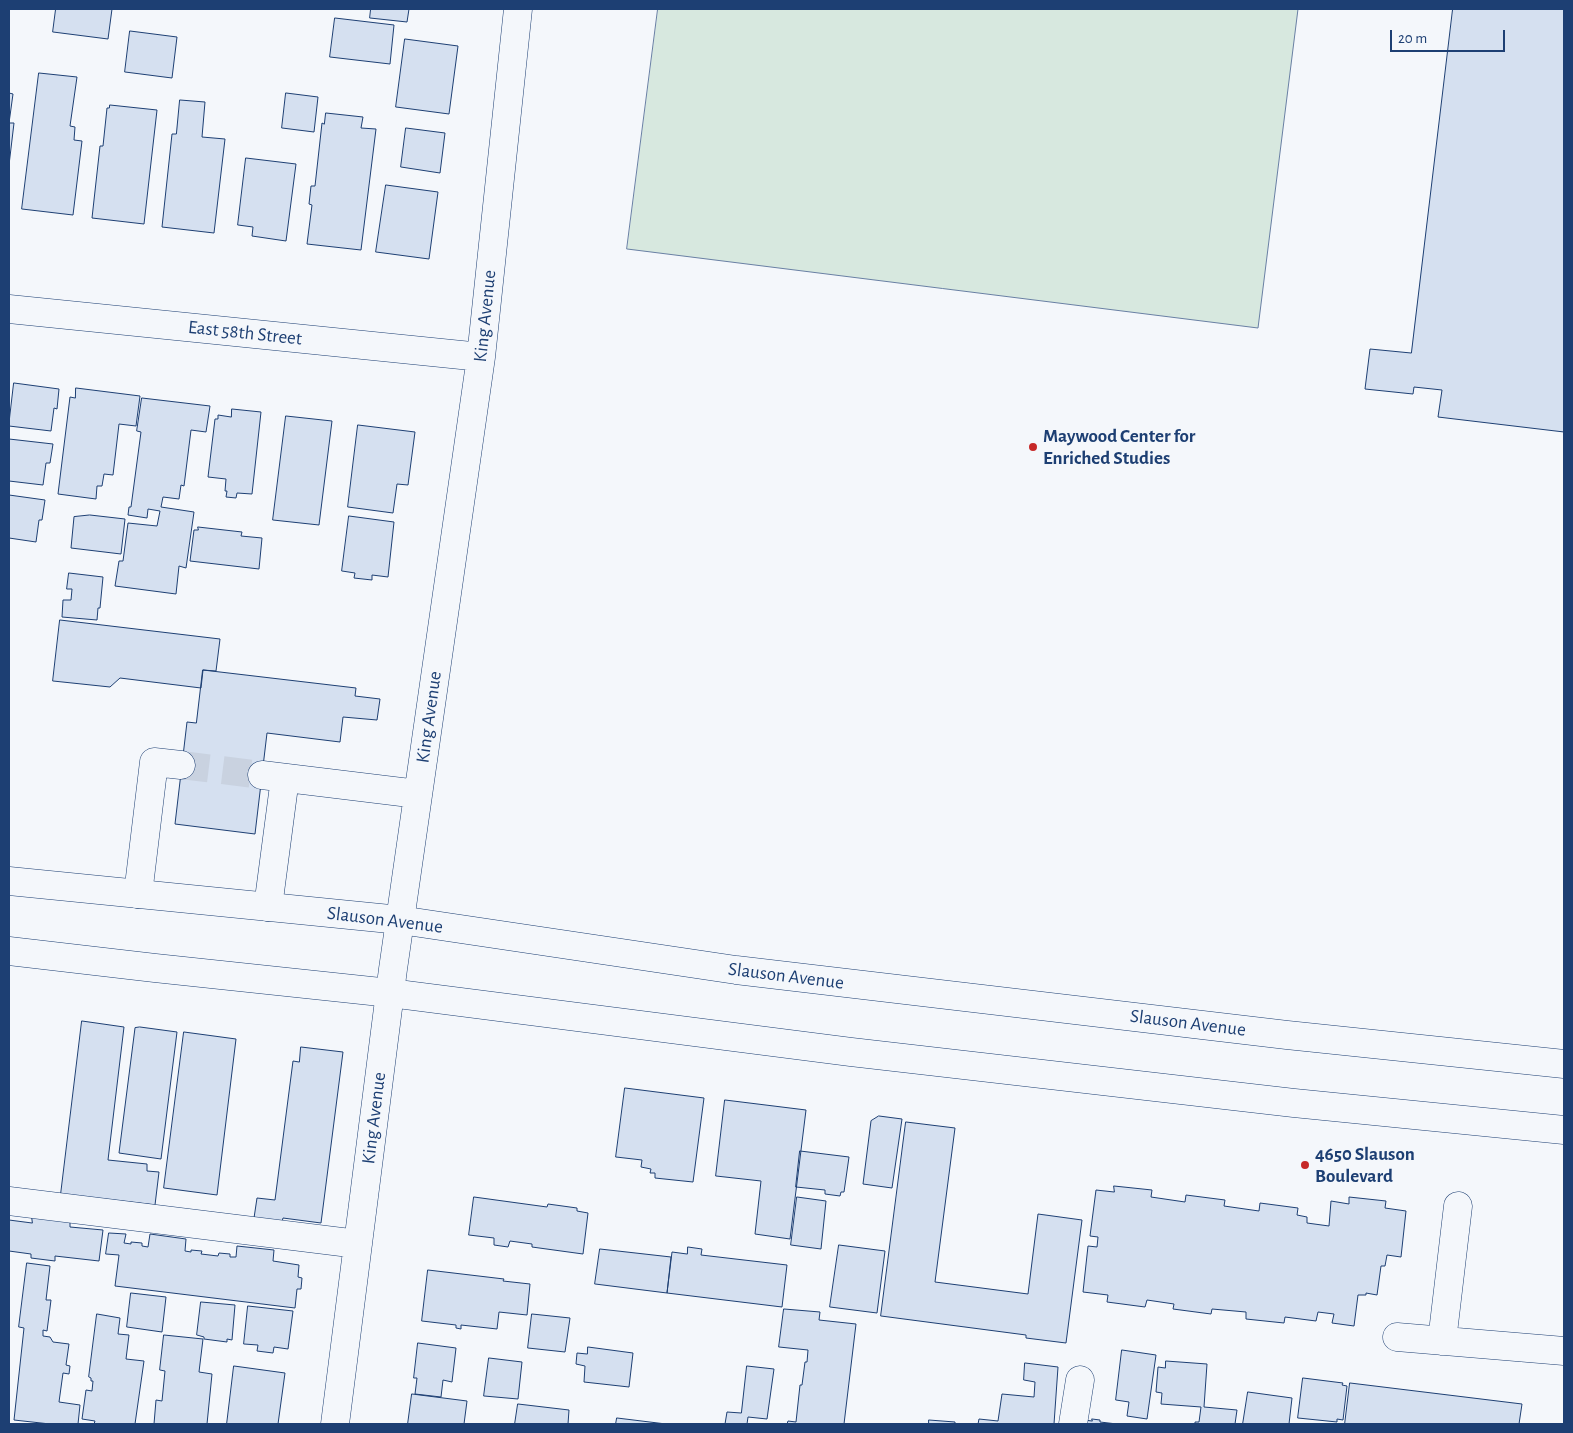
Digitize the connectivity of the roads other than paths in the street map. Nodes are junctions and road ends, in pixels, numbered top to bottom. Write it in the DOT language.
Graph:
graph roads {
  1 [pos="518,9"];
  2 [pos="9,309"];
  3 [pos="481,357"];
  4 [pos="182,765"];
  5 [pos="418,794"];
  6 [pos="9,881"];
  7 [pos="138,894"];
  8 [pos="268,907"];
  9 [pos="400,920"];
  10 [pos="9,951"];
  11 [pos="390,993"];
  12 [pos="1564,1064"];
  13 [pos="1564,1130"];
  14 [pos="9,1201"];
  15 [pos="1458,1206"];
  16 [pos="358,1244"];
  17 [pos="1397,1337"];
  18 [pos="1442,1341"];
  19 [pos="1564,1351"];
  20 [pos="1080,1380"];
  21 [pos="334,1424"];
  22 [pos="1073,1424"];
  1 -- 3 [label="main road, King Avenue"];
  2 -- 3 [label="main road, East 58th Street"];
  3 -- 5 [label="main road, King Avenue"];
  4 -- 7 [label="main road"];
  5 -- 8 [label="main road"];
  5 -- 9 [label="main road, King Avenue"];
  6 -- 7 [label="main road, Slauson Avenue"];
  7 -- 8 [label="main road, Slauson Avenue"];
  8 -- 9 [label="main road, Slauson Avenue"];
  9 -- 11 [label="main road, King Avenue"];
  9 -- 12 [label="main road, Slauson Avenue"];
  10 -- 11 [label="main road"];
  11 -- 13 [label="main road"];
  11 -- 16 [label="main road, King Avenue"];
  14 -- 16 [label="main road"];
  15 -- 18 [label="main road"];
  16 -- 21 [label="main road, King Avenue"];
  17 -- 18 [label="main road"];
  18 -- 19 [label="main road"];
  20 -- 22 [label="main road"];
}
